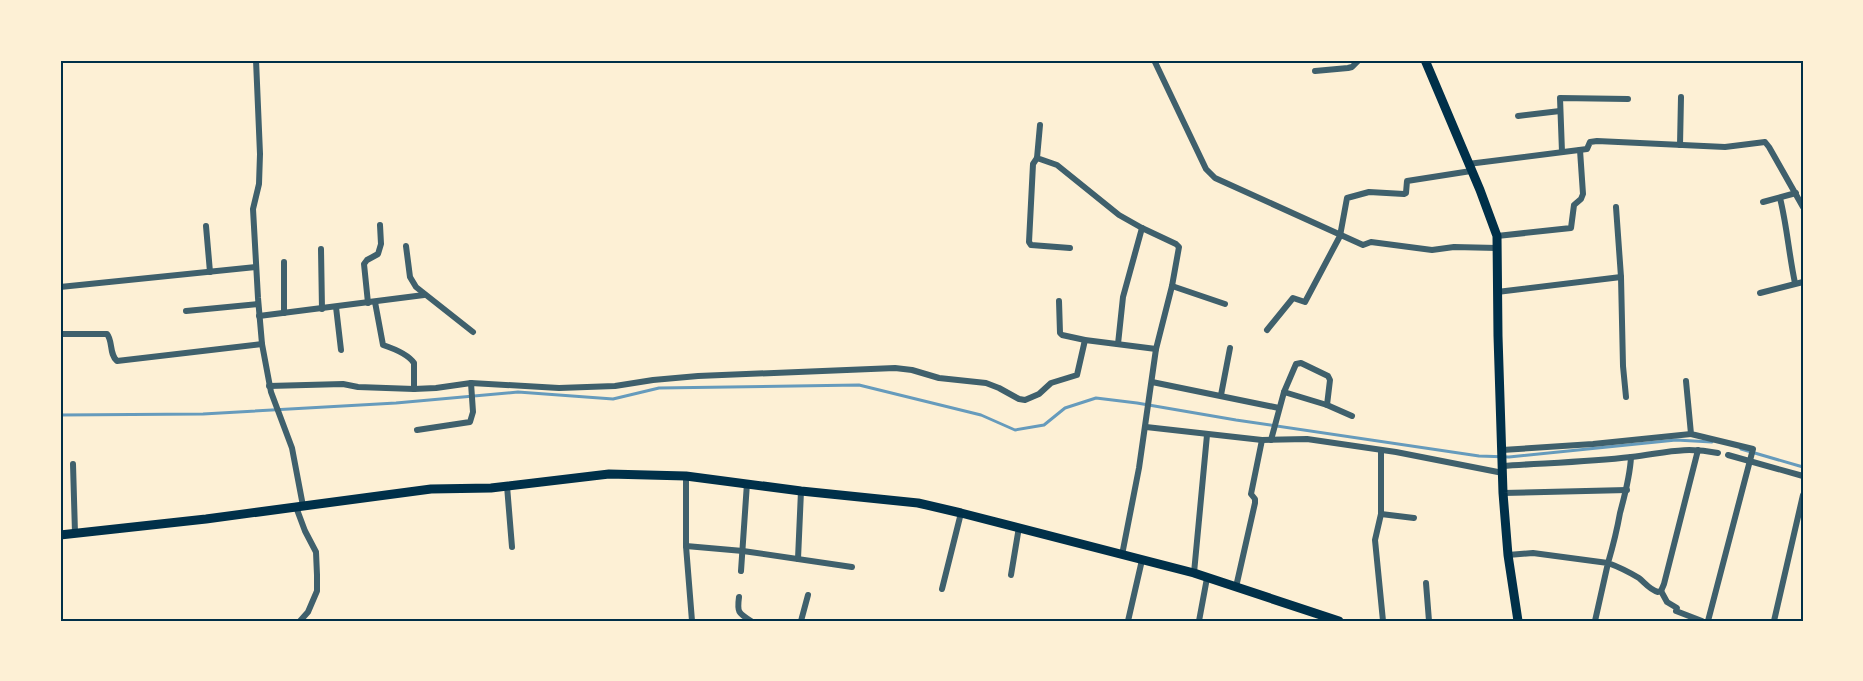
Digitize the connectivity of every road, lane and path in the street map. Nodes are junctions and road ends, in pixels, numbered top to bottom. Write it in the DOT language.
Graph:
graph roads {
  1 [pos="256,60"];
  2 [pos="1154,60"];
  3 [pos="1359,60"];
  4 [pos="1425,60"];
  5 [pos="1315,71"];
  6 [pos="1681,97"];
  7 [pos="1628,99"];
  8 [pos="1560,111"];
  9 [pos="1518,116"];
  10 [pos="1040,125"];
  11 [pos="1680,145"];
  12 [pos="1580,150"];
  13 [pos="1562,152"];
  14 [pos="1037,158"];
  15 [pos="1470,168"];
  16 [pos="1796,193"];
  17 [pos="1780,198"];
  18 [pos="1763,202"];
  19 [pos="1616,207"];
  20 [pos="1803,207"];
  21 [pos="380,225"];
  22 [pos="206,226"];
  23 [pos="1142,228"];
  24 [pos="1340,236"];
  25 [pos="1497,236"];
  26 [pos="406,246"];
  27 [pos="1070,248"];
  28 [pos="1497,248"];
  29 [pos="321,249"];
  30 [pos="284,262"];
  31 [pos="256,267"];
  32 [pos="210,272"];
  33 [pos="1621,278"];
  34 [pos="1803,282"];
  35 [pos="1795,283"];
  36 [pos="1172,286"];
  37 [pos="60,287"];
  38 [pos="1497,292"];
  39 [pos="1760,293"];
  40 [pos="424,295"];
  41 [pos="1059,301"];
  42 [pos="371,302"];
  43 [pos="258,304"];
  44 [pos="1225,304"];
  45 [pos="336,307"];
  46 [pos="322,309"];
  47 [pos="186,311"];
  48 [pos="284,313"];
  49 [pos="259,316"];
  50 [pos="1267,330"];
  51 [pos="473,332"];
  52 [pos="60,334"];
  53 [pos="1085,340"];
  54 [pos="262,344"];
  55 [pos="1118,344"];
  56 [pos="1230,348"];
  57 [pos="1156,349"];
  58 [pos="341,350"];
  59 [pos="1686,381"];
  60 [pos="1152,382"];
  61 [pos="471,383"];
  62 [pos="270,389"];
  63 [pos="414,389"];
  64 [pos="1284,392"];
  65 [pos="1221,395"];
  66 [pos="1626,397"];
  67 [pos="1327,405"];
  68 [pos="1279,408"];
  69 [pos="1353,416"];
  70 [pos="1146,427"];
  71 [pos="417,430"];
  72 [pos="1691,434"];
  73 [pos="1207,435"];
  74 [pos="1262,440"];
  75 [pos="1271,440"];
  76 [pos="1700,444"];
  77 [pos="1381,450"];
  78 [pos="1718,453"];
  79 [pos="1728,455"];
  80 [pos="1751,455"];
  81 [pos="1631,457"];
  82 [pos="1502,461"];
  83 [pos="73,464"];
  84 [pos="686,476"];
  85 [pos="1803,476"];
  86 [pos="747,483"];
  87 [pos="507,486"];
  88 [pos="1627,490"];
  89 [pos="801,491"];
  90 [pos="1503,494"];
  91 [pos="1803,495"];
  92 [pos="299,506"];
  93 [pos="961,513"];
  94 [pos="1381,514"];
  95 [pos="1414,518"];
  96 [pos="1019,527"];
  97 [pos="75,533"];
  98 [pos="60,535"];
  99 [pos="686,546"];
  100 [pos="513,547"];
  101 [pos="744,551"];
  102 [pos="1122,555"];
  103 [pos="1508,555"];
  104 [pos="798,559"];
  105 [pos="1142,560"];
  106 [pos="1608,563"];
  107 [pos="852,567"];
  108 [pos="741,571"];
  109 [pos="1194,573"];
  110 [pos="1011,574"];
  111 [pos="1207,578"];
  112 [pos="1426,583"];
  113 [pos="1236,587"];
  114 [pos="942,589"];
  115 [pos="1661,591"];
  116 [pos="808,596"];
  117 [pos="739,597"];
  118 [pos="1317,617"];
  119 [pos="300,621"];
  120 [pos="692,621"];
  121 [pos="751,621"];
  122 [pos="801,621"];
  123 [pos="1128,621"];
  124 [pos="1199,621"];
  125 [pos="1339,621"];
  126 [pos="1383,621"];
  127 [pos="1428,621"];
  128 [pos="1518,621"];
  129 [pos="1595,621"];
  130 [pos="1702,621"];
  131 [pos="1708,621"];
  132 [pos="1774,621"];
  1 -- 31 [label="street"];
  2 -- 24 [label="street"];
  3 -- 5 [label="street"];
  4 -- 15 [label="main road"];
  6 -- 11 [label="street"];
  7 -- 8 [label="street"];
  8 -- 9 [label="street"];
  8 -- 13 [label="street"];
  10 -- 14 [label="street"];
  11 -- 12 [label="street"];
  11 -- 16 [label="street"];
  12 -- 13 [label="street"];
  12 -- 25 [label="street"];
  13 -- 15 [label="street"];
  14 -- 23 [label="street"];
  14 -- 27 [label="street"];
  15 -- 24 [label="street"];
  15 -- 25 [label="main road"];
  16 -- 17 [label="street"];
  16 -- 20 [label="street"];
  17 -- 18 [label="street"];
  17 -- 35 [label="street"];
  19 -- 33 [label="street"];
  21 -- 42 [label="street"];
  22 -- 32 [label="street"];
  23 -- 36 [label="street"];
  23 -- 55 [label="street"];
  24 -- 28 [label="street"];
  24 -- 50 [label="street"];
  25 -- 28 [label="main road"];
  26 -- 40 [label="street"];
  28 -- 38 [label="main road"];
  29 -- 46 [label="street"];
  30 -- 48 [label="street"];
  31 -- 32 [label="street"];
  31 -- 43 [label="street"];
  32 -- 37 [label="street"];
  33 -- 38 [label="street"];
  33 -- 66 [label="street"];
  34 -- 35 [label="street"];
  35 -- 39 [label="street"];
  36 -- 44 [label="street"];
  36 -- 57 [label="street"];
  38 -- 82 [label="main road"];
  40 -- 42 [label="street"];
  40 -- 51 [label="street"];
  41 -- 53 [label="street"];
  42 -- 45 [label="street"];
  42 -- 63 [label="street"];
  43 -- 47 [label="street"];
  43 -- 49 [label="street"];
  45 -- 46 [label="street"];
  45 -- 58 [label="street"];
  46 -- 48 [label="street"];
  48 -- 49 [label="street"];
  49 -- 54 [label="street"];
  52 -- 54 [label="street"];
  53 -- 55 [label="street"];
  53 -- 61 [label="street"];
  54 -- 62 [label="street"];
  55 -- 57 [label="street"];
  56 -- 65 [label="street"];
  57 -- 60 [label="street"];
  59 -- 72 [label="street"];
  60 -- 65 [label="street"];
  60 -- 70 [label="street"];
  61 -- 63 [label="street"];
  61 -- 71 [label="street"];
  62 -- 63 [label="street"];
  62 -- 92 [label="street"];
  64 -- 67 [label="street"];
  64 -- 67 [label="street"];
  64 -- 68 [label="street"];
  65 -- 68 [label="street"];
  67 -- 69 [label="street"];
  68 -- 75 [label="street"];
  70 -- 73 [label="street"];
  70 -- 102 [label="street"];
  72 -- 76 [label="street"];
  72 -- 82 [label="street"];
  73 -- 74 [label="street"];
  73 -- 109 [label="street"];
  74 -- 75 [label="street"];
  74 -- 113 [label="street"];
  75 -- 77 [label="street"];
  76 -- 78 [label="street"];
  76 -- 80 [label="street"];
  76 -- 81 [label="street"];
  76 -- 115 [label="street"];
  77 -- 82 [label="street"];
  77 -- 94 [label="street"];
  79 -- 80 [label="street"];
  80 -- 85 [label="street"];
  80 -- 131 [label="street"];
  81 -- 82 [label="street"];
  81 -- 88 [label="street"];
  82 -- 90 [label="main road"];
  83 -- 97 [label="street"];
  84 -- 86 [label="main road"];
  84 -- 87 [label="main road"];
  84 -- 99 [label="street"];
  86 -- 89 [label="main road"];
  86 -- 101 [label="street"];
  87 -- 92 [label="main road"];
  87 -- 100 [label="street"];
  88 -- 90 [label="street"];
  88 -- 106 [label="street"];
  89 -- 93 [label="main road"];
  89 -- 104 [label="street"];
  90 -- 103 [label="main road"];
  91 -- 132 [label="street"];
  92 -- 97 [label="main road"];
  92 -- 119 [label="street"];
  93 -- 96 [label="main road"];
  93 -- 114 [label="street"];
  94 -- 95 [label="street"];
  94 -- 126 [label="street"];
  96 -- 102 [label="main road"];
  96 -- 110 [label="street"];
  97 -- 98 [label="main road"];
  99 -- 101 [label="street"];
  99 -- 120 [label="street"];
  101 -- 104 [label="street"];
  101 -- 108 [label="street"];
  102 -- 105 [label="main road"];
  103 -- 106 [label="street"];
  103 -- 128 [label="main road"];
  104 -- 107 [label="street"];
  105 -- 109 [label="main road"];
  105 -- 123 [label="street"];
  106 -- 115 [label="street"];
  106 -- 129 [label="street"];
  109 -- 111 [label="main road"];
  111 -- 113 [label="main road"];
  111 -- 124 [label="street"];
  112 -- 127 [label="street"];
  113 -- 118 [label="main road"];
  115 -- 130 [label="street"];
  116 -- 122 [label="street"];
  117 -- 121 [label="street"];
  118 -- 125 [label="main road"];
}
